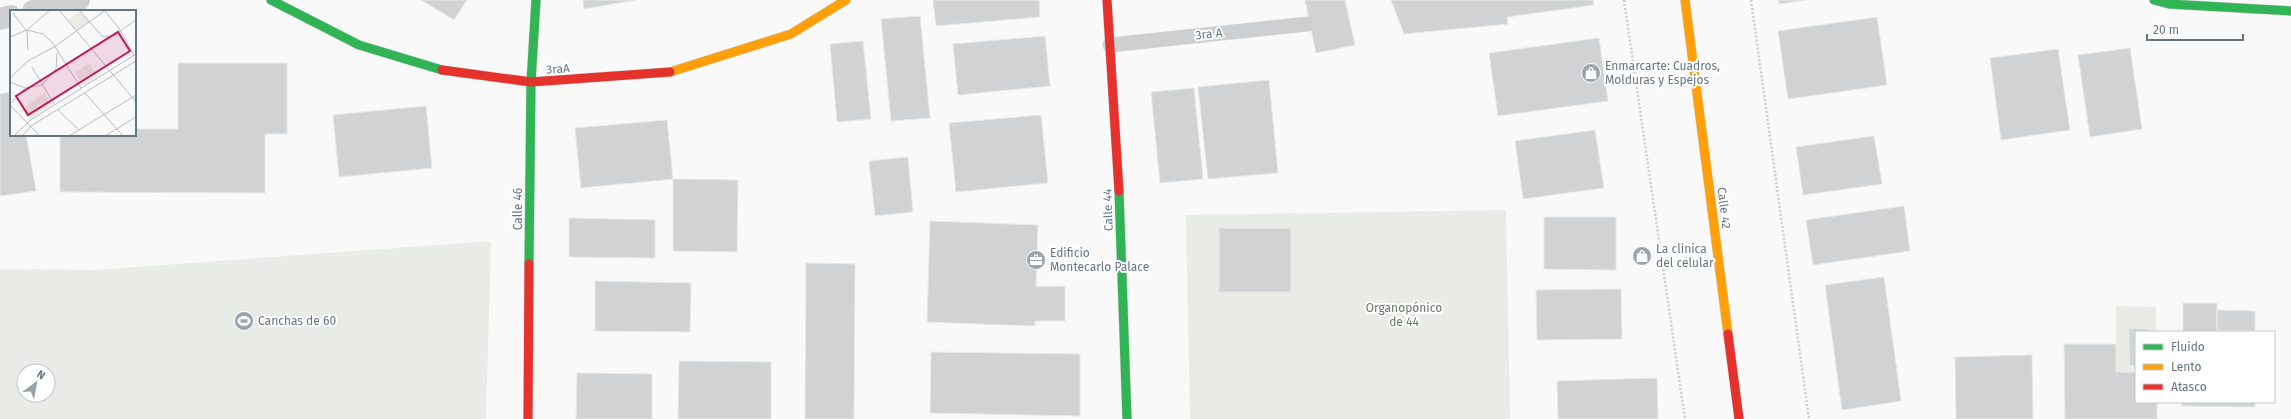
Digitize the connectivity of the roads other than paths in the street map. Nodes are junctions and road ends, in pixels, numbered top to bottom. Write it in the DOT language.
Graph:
graph roads {
  1 [pos="79,0"];
  2 [pos="271,0"];
  3 [pos="536,0"];
  4 [pos="846,0"];
  5 [pos="1107,0"];
  6 [pos="1685,0"];
  7 [pos="2154,0"];
  8 [pos="38,10"];
  9 [pos="2291,11"];
  10 [pos="10,16"];
  11 [pos="0,19"];
  12 [pos="1308,24"];
  13 [pos="1110,45"];
  14 [pos="531,82"];
  15 [pos="528,419"];
  16 [pos="1127,419"];
  17 [pos="1739,419"];
  1 -- 8 [label="street"];
  2 -- 14 [label="street, 3raA"];
  3 -- 14 [label="street, Calle 46"];
  4 -- 14 [label="street, 3raA"];
  5 -- 13 [label="street, Calle 44"];
  6 -- 17 [label="street, Calle 42"];
  7 -- 9 [label="street"];
  10 -- 11 [label="street"];
  12 -- 13 [label="lane, 3ra A"];
  13 -- 16 [label="street, Calle 44"];
  14 -- 15 [label="street, Calle 46"];
}
